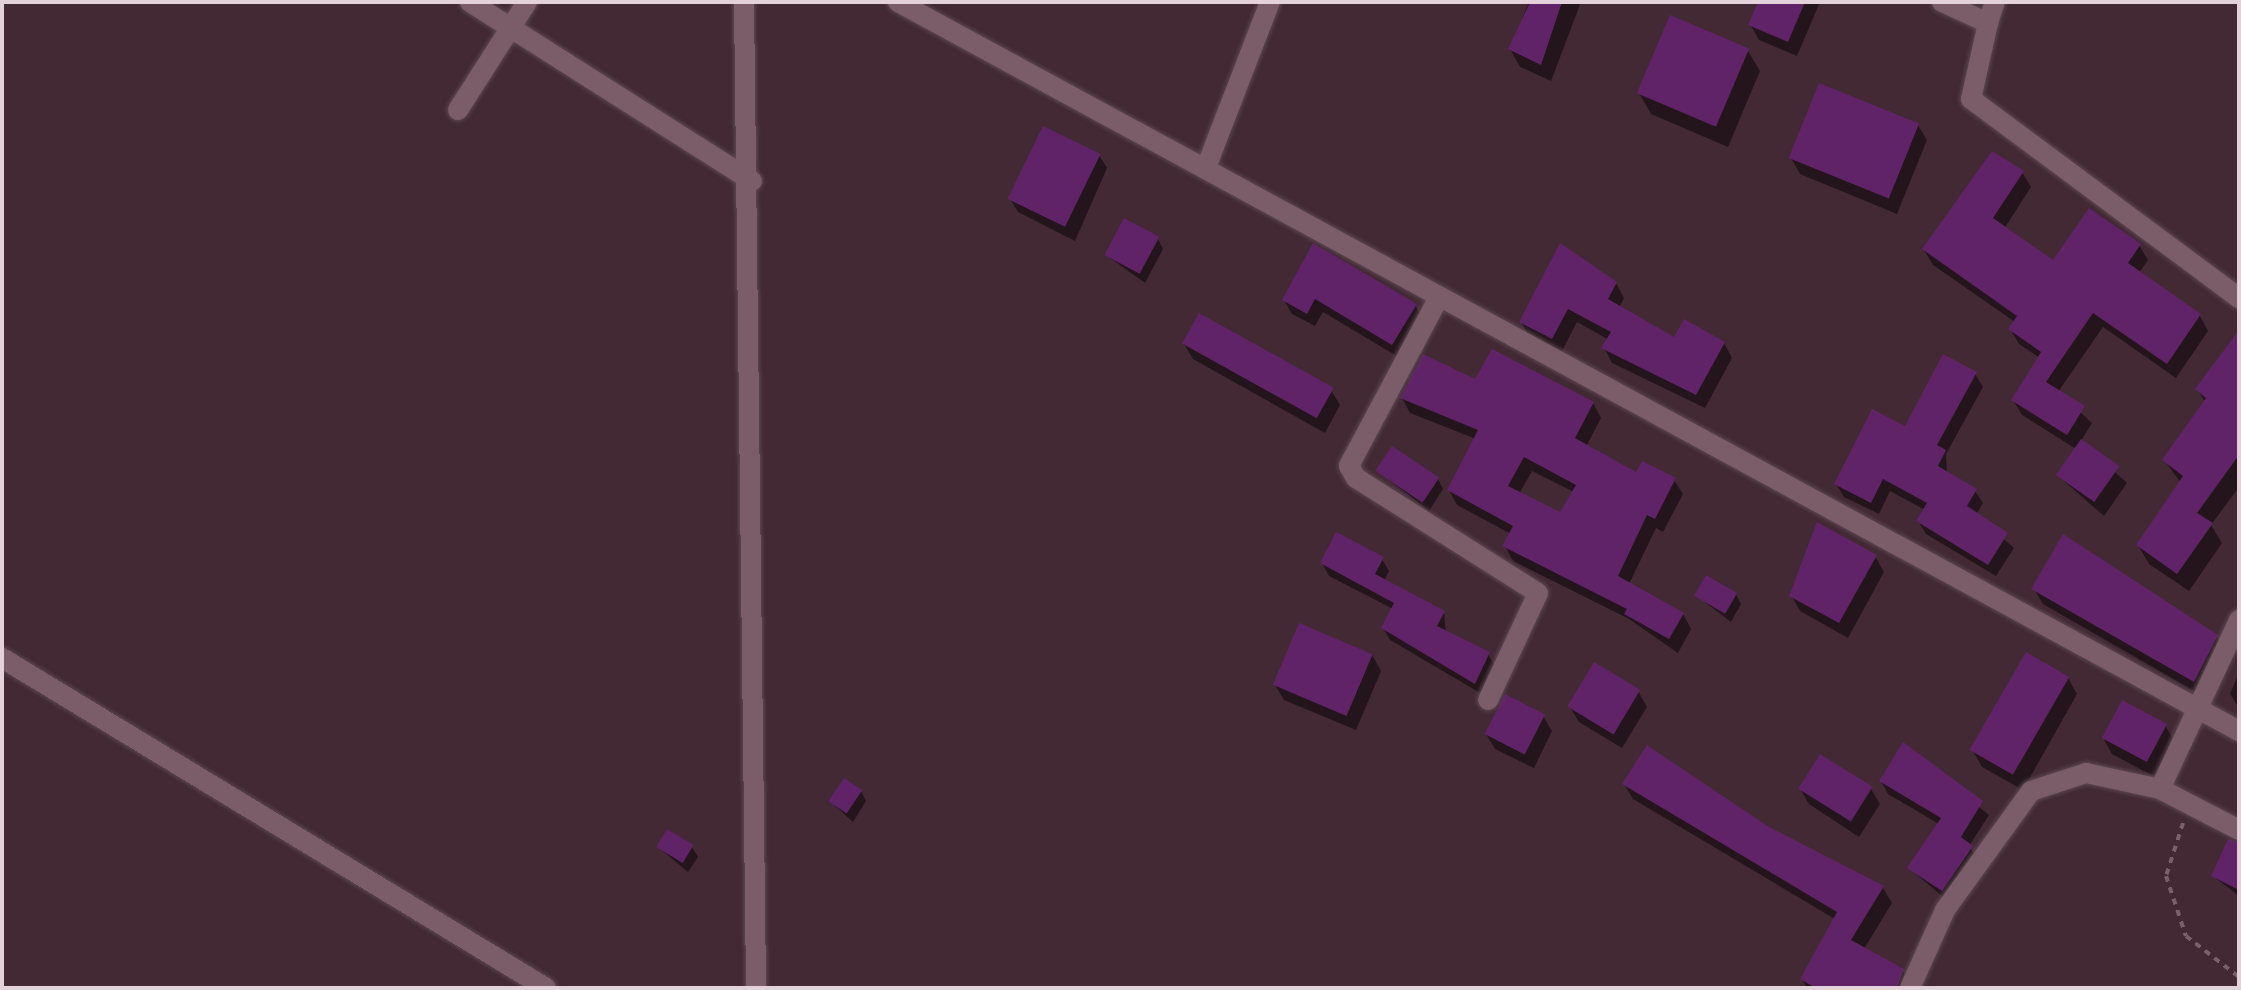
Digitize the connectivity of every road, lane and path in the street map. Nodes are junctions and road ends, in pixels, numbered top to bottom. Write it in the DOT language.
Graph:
graph roads {
  1 [pos="470,2"];
  2 [pos="527,2"];
  3 [pos="744,2"];
  4 [pos="898,2"];
  5 [pos="1270,2"];
  6 [pos="1942,2"];
  7 [pos="1995,2"];
  8 [pos="1988,23"];
  9 [pos="511,28"];
  10 [pos="458,110"];
  11 [pos="1207,165"];
  12 [pos="752,181"];
  13 [pos="2239,298"];
  14 [pos="1438,299"];
  15 [pos="2239,620"];
  16 [pos="2,658"];
  17 [pos="1488,700"];
  18 [pos="2196,707"];
  19 [pos="2239,731"];
  20 [pos="2160,789"];
  21 [pos="2189,804"];
  22 [pos="2239,830"];
  23 [pos="2239,977"];
  24 [pos="546,988"];
  25 [pos="756,988"];
  26 [pos="1910,988"];
  1 -- 9 [label="street"];
  2 -- 9 [label="street"];
  3 -- 12 [label="street"];
  4 -- 11 [label="street"];
  5 -- 11 [label="street"];
  6 -- 8 [label="street"];
  7 -- 8 [label="street"];
  8 -- 13 [label="street"];
  9 -- 10 [label="street"];
  9 -- 12 [label="street"];
  11 -- 14 [label="street"];
  12 -- 25 [label="street"];
  14 -- 17 [label="street"];
  14 -- 18 [label="street"];
  15 -- 18 [label="street"];
  16 -- 24 [label="street"];
  18 -- 19 [label="street"];
  18 -- 20 [label="street"];
  20 -- 21 [label="street"];
  20 -- 26 [label="street"];
  21 -- 22 [label="street"];
  21 -- 23 [label="path"];
}
